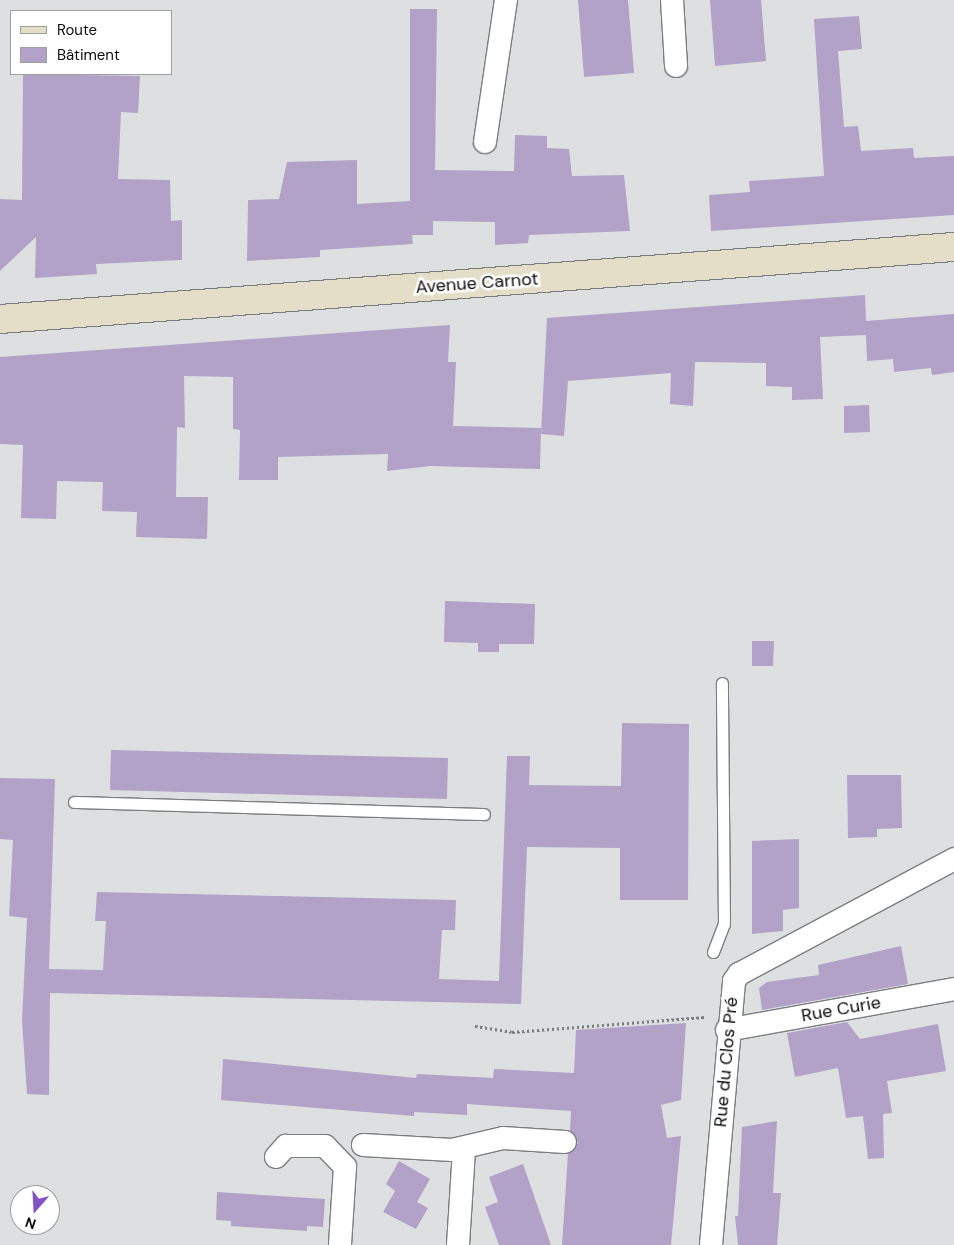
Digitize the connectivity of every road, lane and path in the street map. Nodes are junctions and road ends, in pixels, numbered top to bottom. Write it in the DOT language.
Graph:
graph roads {
  1 [pos="506,0"];
  2 [pos="672,0"];
  3 [pos="676,66"];
  4 [pos="485,142"];
  5 [pos="954,247"];
  6 [pos="0,319"];
  7 [pos="722,683"];
  8 [pos="74,802"];
  9 [pos="484,814"];
  10 [pos="954,859"];
  11 [pos="713,952"];
  12 [pos="954,989"];
  13 [pos="728,1022"];
  14 [pos="475,1026"];
  15 [pos="565,1142"];
  16 [pos="363,1145"];
  17 [pos="464,1149"];
  18 [pos="276,1157"];
  19 [pos="340,1245"];
  20 [pos="458,1245"];
  21 [pos="711,1245"];
  1 -- 4 [label="street"];
  2 -- 3 [label="street"];
  5 -- 6 [label="street, Avenue Carnot"];
  7 -- 11 [label="lane"];
  8 -- 9 [label="lane"];
  10 -- 13 [label="street, Rue du Clos Pré"];
  12 -- 13 [label="street, Rue Curie"];
  13 -- 14 [label="path"];
  13 -- 21 [label="street, Rue du Clos Pré"];
  15 -- 17 [label="street"];
  16 -- 17 [label="street"];
  17 -- 20 [label="street"];
  18 -- 19 [label="street"];
}
